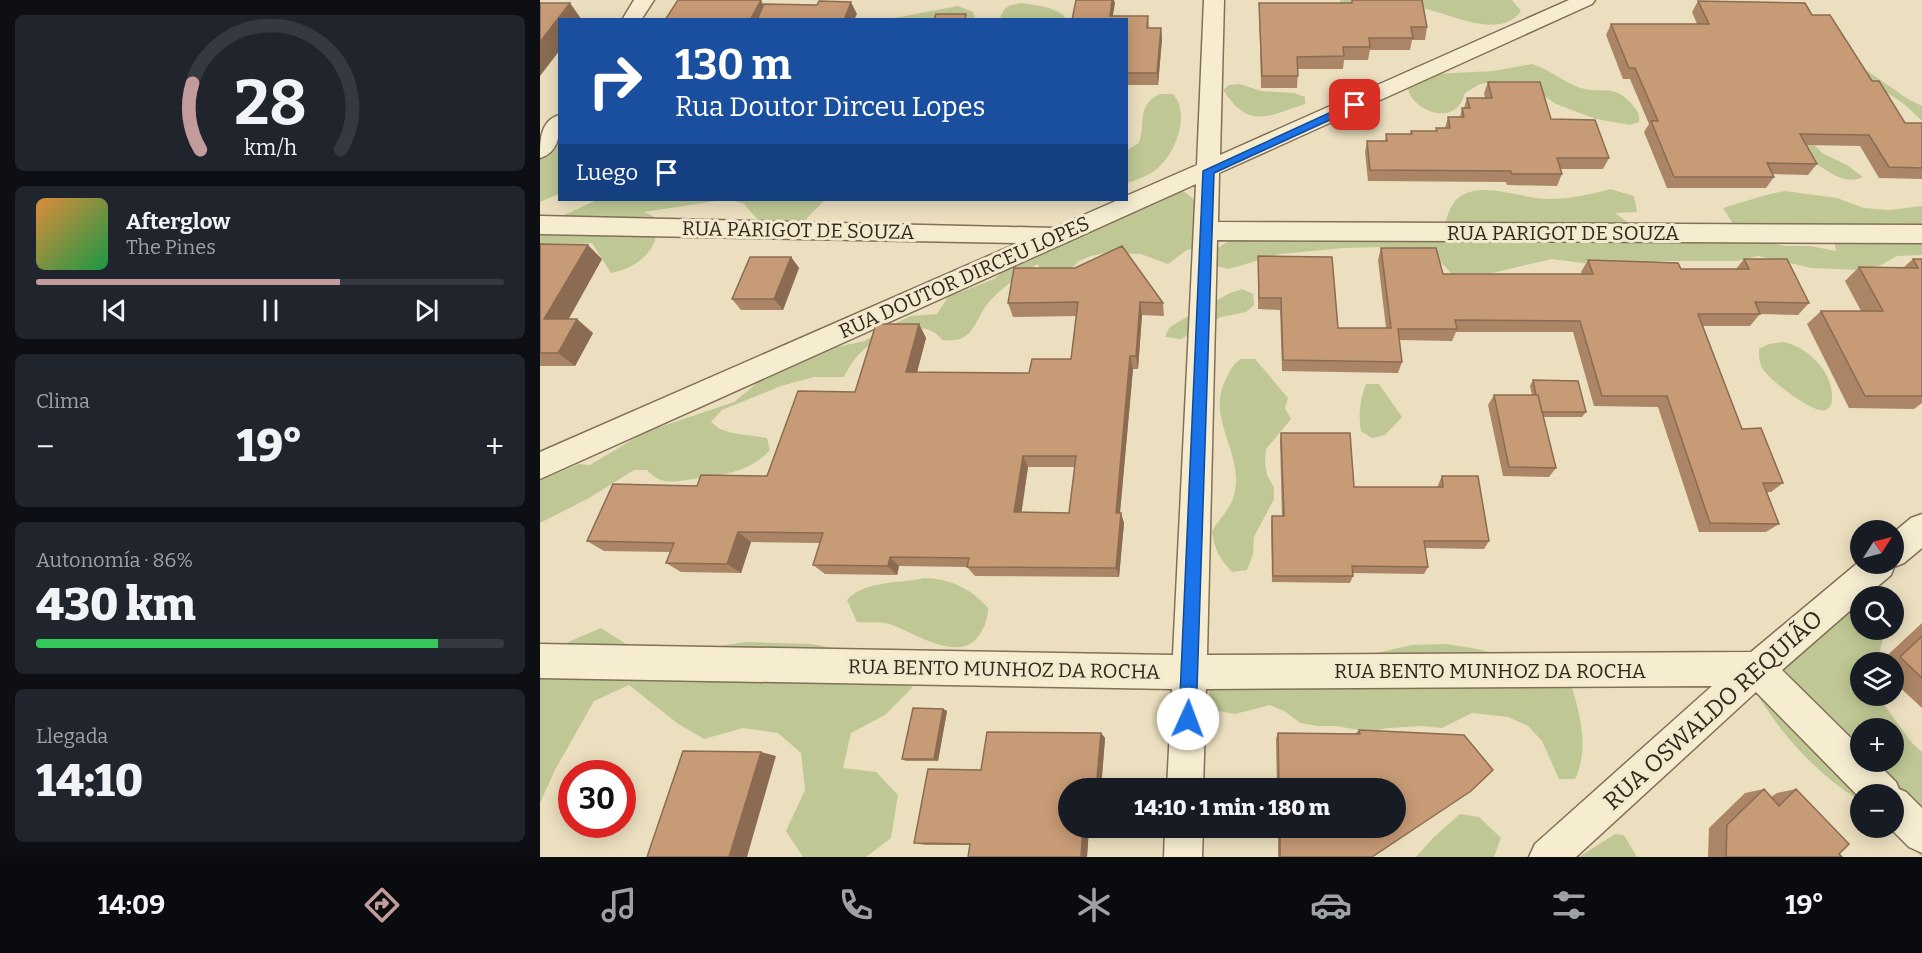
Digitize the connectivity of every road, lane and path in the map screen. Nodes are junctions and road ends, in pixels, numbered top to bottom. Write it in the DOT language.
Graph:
graph roads {
  1 [pos="644,0"];
  2 [pos="1214,0"];
  3 [pos="1585,0"];
  4 [pos="632,18"];
  5 [pos="558,125"];
  6 [pos="540,150"];
  7 [pos="1208,171"];
  8 [pos="540,225"];
  9 [pos="1205,231"];
  10 [pos="1922,234"];
  11 [pos="1057,235"];
  12 [pos="540,466"];
  13 [pos="1922,528"];
  14 [pos="1904,544"];
  15 [pos="1868,574"];
  16 [pos="540,661"];
  17 [pos="1756,669"];
  18 [pos="1189,672"];
  19 [pos="1185,778"];
  20 [pos="1872,784"];
  21 [pos="1904,816"];
  22 [pos="1922,834"];
  23 [pos="1184,838"];
  24 [pos="1183,857"];
  25 [pos="1548,857"];
  1 -- 4 [label="street"];
  2 -- 7 [label="street"];
  3 -- 7 [label="street, RUA DOUTOR DIRCEU LOPES"];
  5 -- 6 [label="street"];
  7 -- 9 [label="street"];
  7 -- 11 [label="street, RUA DOUTOR DIRCEU LOPES"];
  8 -- 11 [label="street, RUA PARIGOT DE SOUZA"];
  9 -- 10 [label="street, RUA PARIGOT DE SOUZA"];
  9 -- 18 [label="street"];
  11 -- 12 [label="street, RUA DOUTOR DIRCEU LOPES"];
  13 -- 14 [label="street"];
  15 -- 17 [label="street, RUA OSWALDO REQUIÃO"];
  16 -- 18 [label="street, RUA BENTO MUNHOZ DA ROCHA"];
  17 -- 18 [label="street, RUA BENTO MUNHOZ DA ROCHA"];
  17 -- 20 [label="street"];
  17 -- 25 [label="street, RUA OSWALDO REQUIÃO"];
  18 -- 19 [label="street"];
  21 -- 22 [label="street"];
  23 -- 24 [label="street"];
}
